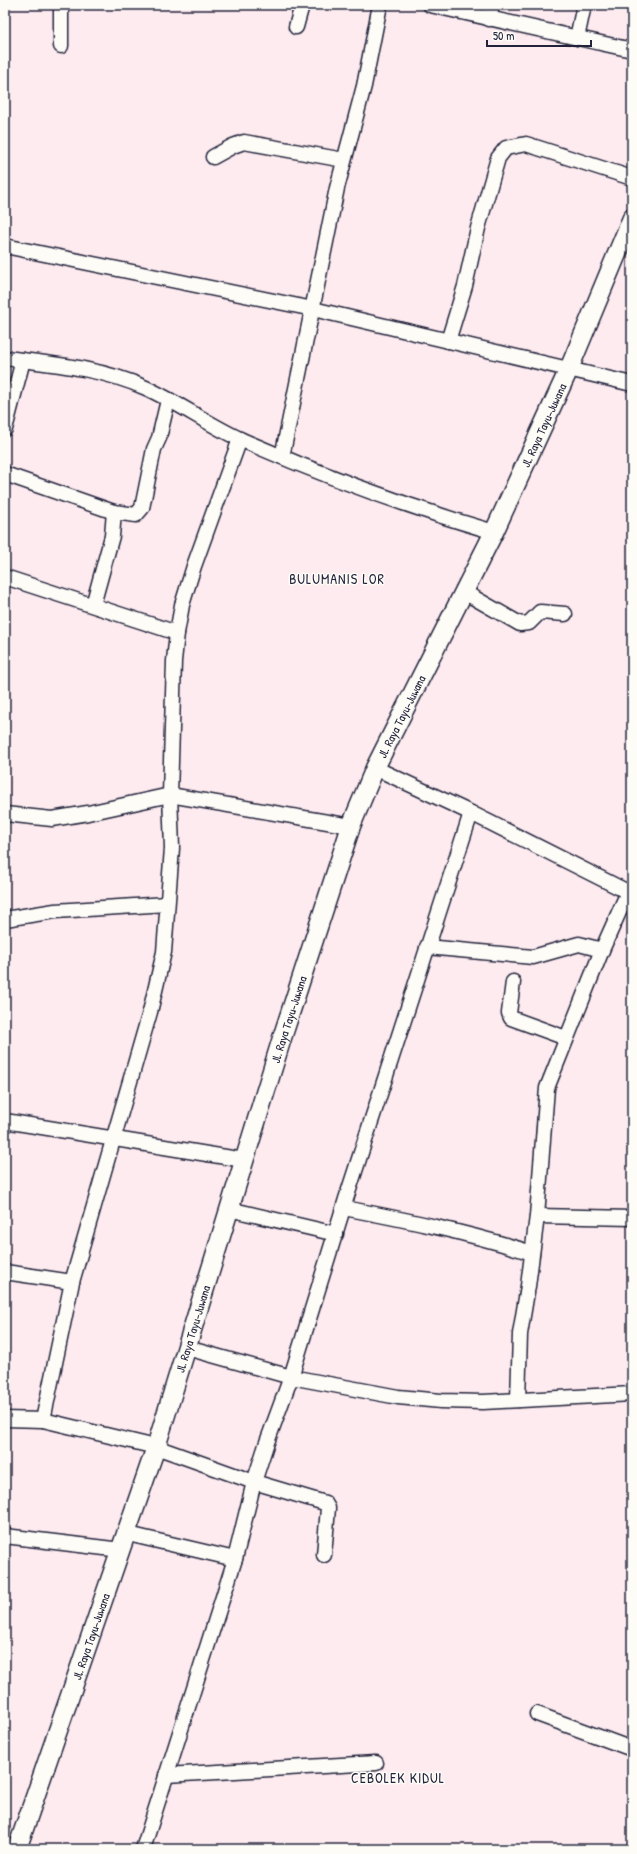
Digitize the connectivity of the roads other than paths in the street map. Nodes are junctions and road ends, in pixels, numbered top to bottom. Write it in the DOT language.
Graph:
graph roads {
  1 [pos="61,5"];
  2 [pos="302,5"];
  3 [pos="380,5"];
  4 [pos="430,5"];
  5 [pos="492,5"];
  6 [pos="584,5"];
  7 [pos="489,19"];
  8 [pos="296,27"];
  9 [pos="577,38"];
  10 [pos="61,46"];
  11 [pos="632,50"];
  12 [pos="213,158"];
  13 [pos="344,160"];
  14 [pos="632,178"];
  15 [pos="632,218"];
  16 [pos="5,246"];
  17 [pos="313,309"];
  18 [pos="448,341"];
  19 [pos="5,358"];
  20 [pos="24,360"];
  21 [pos="569,369"];
  22 [pos="632,384"];
  23 [pos="168,400"];
  24 [pos="5,429"];
  25 [pos="240,439"];
  26 [pos="282,457"];
  27 [pos="5,474"];
  28 [pos="114,512"];
  29 [pos="494,532"];
  30 [pos="5,577"];
  31 [pos="464,592"];
  32 [pos="93,605"];
  33 [pos="564,614"];
  34 [pos="177,633"];
  35 [pos="375,768"];
  36 [pos="170,795"];
  37 [pos="471,813"];
  38 [pos="5,814"];
  39 [pos="351,826"];
  40 [pos="630,893"];
  41 [pos="168,904"];
  42 [pos="5,919"];
  43 [pos="427,947"];
  44 [pos="602,950"];
  45 [pos="513,982"];
  46 [pos="566,1038"];
  47 [pos="5,1121"];
  48 [pos="114,1139"];
  49 [pos="244,1160"];
  50 [pos="229,1208"];
  51 [pos="344,1208"];
  52 [pos="538,1216"];
  53 [pos="632,1218"];
  54 [pos="336,1234"];
  55 [pos="532,1253"];
  56 [pos="5,1272"];
  57 [pos="72,1282"];
  58 [pos="187,1348"];
  59 [pos="291,1377"];
  60 [pos="632,1394"];
  61 [pos="518,1400"];
  62 [pos="5,1419"];
  63 [pos="43,1420"];
  64 [pos="156,1447"];
  65 [pos="254,1482"];
  66 [pos="5,1536"];
  67 [pos="124,1542"];
  68 [pos="324,1555"];
  69 [pos="235,1559"];
  70 [pos="537,1714"];
  71 [pos="632,1749"];
  72 [pos="376,1763"];
  73 [pos="166,1775"];
  74 [pos="17,1849"];
  75 [pos="143,1849"];
  1 -- 10 [label="street"];
  2 -- 8 [label="street"];
  3 -- 13 [label="street"];
  4 -- 7 [label="street"];
  5 -- 7 [label="street"];
  6 -- 9 [label="street"];
  7 -- 9 [label="street"];
  9 -- 11 [label="street"];
  12 -- 13 [label="street"];
  13 -- 17 [label="street"];
  14 -- 18 [label="street"];
  15 -- 21 [label="main road, Jl. Raya Tayu-Juwana"];
  16 -- 17 [label="street"];
  17 -- 18 [label="street"];
  17 -- 26 [label="street"];
  18 -- 21 [label="street"];
  19 -- 20 [label="street"];
  20 -- 23 [label="street"];
  20 -- 24 [label="street"];
  21 -- 22 [label="street"];
  21 -- 29 [label="main road, Jl. Raya Tayu-Juwana"];
  23 -- 25 [label="street"];
  23 -- 28 [label="street"];
  25 -- 26 [label="street"];
  25 -- 34 [label="street"];
  26 -- 29 [label="street"];
  27 -- 28 [label="street"];
  28 -- 32 [label="street"];
  29 -- 31 [label="main road, Jl. Raya Tayu-Juwana"];
  30 -- 32 [label="street"];
  31 -- 33 [label="street"];
  31 -- 35 [label="main road, Jl. Raya Tayu-Juwana"];
  32 -- 34 [label="street"];
  34 -- 36 [label="street"];
  35 -- 37 [label="street"];
  35 -- 39 [label="main road, Jl. Raya Tayu-Juwana"];
  36 -- 38 [label="street"];
  36 -- 39 [label="street"];
  36 -- 41 [label="street"];
  37 -- 40 [label="street"];
  37 -- 43 [label="street"];
  39 -- 49 [label="main road, Jl. Raya Tayu-Juwana"];
  40 -- 44 [label="street"];
  41 -- 42 [label="street"];
  41 -- 48 [label="street"];
  43 -- 44 [label="street"];
  43 -- 51 [label="street"];
  44 -- 46 [label="street"];
  45 -- 46 [label="street"];
  46 -- 52 [label="street"];
  47 -- 48 [label="street"];
  48 -- 49 [label="street"];
  48 -- 57 [label="street"];
  49 -- 50 [label="main road, Jl. Raya Tayu-Juwana"];
  50 -- 54 [label="street"];
  50 -- 58 [label="main road, Jl. Raya Tayu-Juwana"];
  51 -- 54 [label="street"];
  51 -- 55 [label="street"];
  52 -- 53 [label="street"];
  52 -- 55 [label="street"];
  54 -- 59 [label="street"];
  55 -- 61 [label="street"];
  56 -- 57 [label="street"];
  57 -- 63 [label="street"];
  58 -- 59 [label="street"];
  58 -- 64 [label="main road, Jl. Raya Tayu-Juwana"];
  59 -- 61 [label="street"];
  59 -- 65 [label="street"];
  60 -- 61 [label="street"];
  62 -- 63 [label="street"];
  63 -- 64 [label="street"];
  64 -- 65 [label="street"];
  64 -- 67 [label="main road, Jl. Raya Tayu-Juwana"];
  65 -- 68 [label="street"];
  65 -- 69 [label="street"];
  66 -- 67 [label="street"];
  67 -- 69 [label="street"];
  67 -- 74 [label="main road, Jl. Raya Tayu-Juwana"];
  69 -- 73 [label="street"];
  70 -- 71 [label="street"];
  72 -- 73 [label="street"];
  73 -- 75 [label="street"];
}
